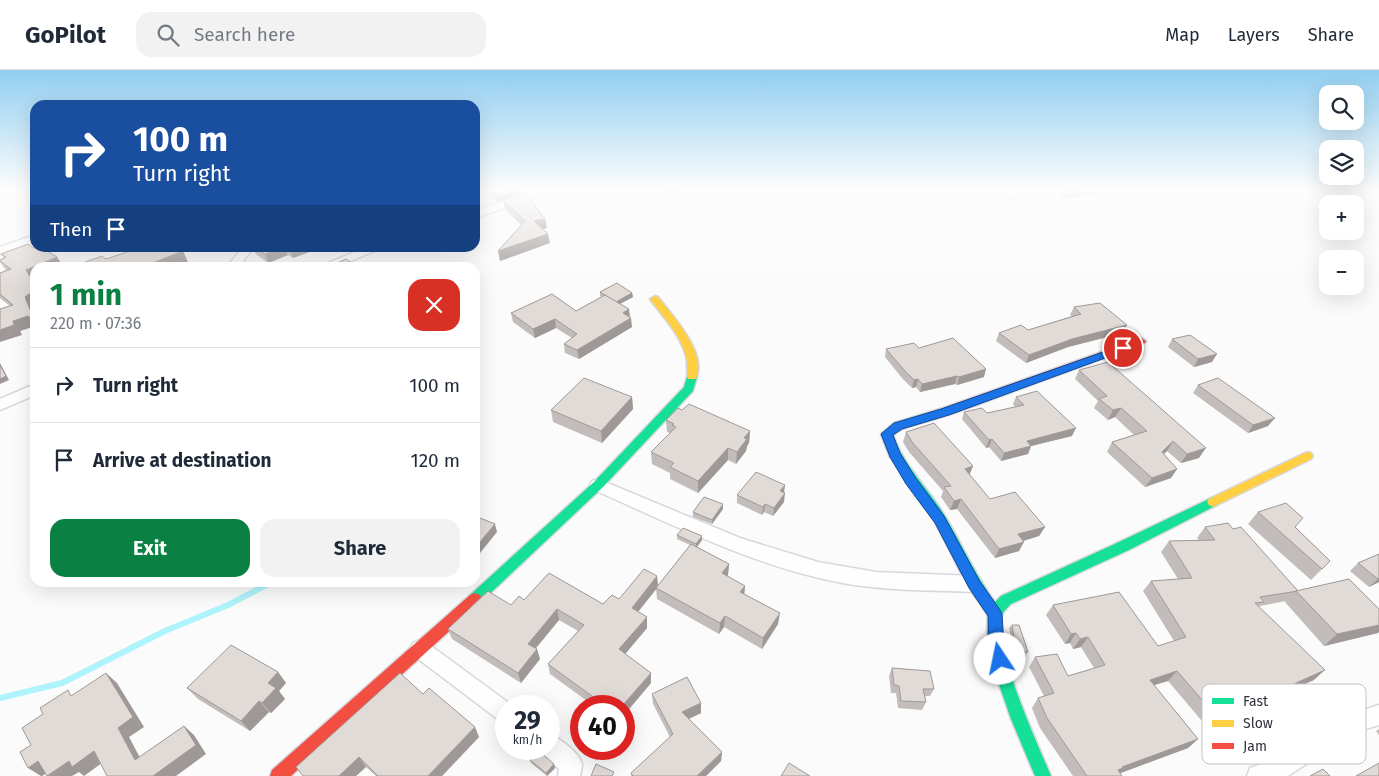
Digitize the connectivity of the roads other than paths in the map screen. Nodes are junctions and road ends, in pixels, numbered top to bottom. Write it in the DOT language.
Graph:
graph roads {
  1 [pos="30,240"];
  2 [pos="0,251"];
  3 [pos="245,252"];
  4 [pos="363,252"];
  5 [pos="237,262"];
  6 [pos="337,262"];
  7 [pos="655,299"];
  8 [pos="1141,342"];
  9 [pos="30,391"];
  10 [pos="0,405"];
  11 [pos="1307,456"];
  12 [pos="598,485"];
  13 [pos="974,584"];
  14 [pos="995,614"];
  15 [pos="420,649"];
  16 [pos="495,704"];
  17 [pos="1379,715"];
  18 [pos="1366,719"];
  19 [pos="560,755"];
  20 [pos="1287,764"];
  21 [pos="278,776"];
  22 [pos="569,776"];
  23 [pos="1043,776"];
  24 [pos="1258,776"];
  1 -- 2 [label="street"];
  3 -- 5 [label="street"];
  4 -- 6 [label="street"];
  7 -- 12 [label="street"];
  8 -- 13 [label="street"];
  9 -- 10 [label="street"];
  11 -- 14 [label="street"];
  12 -- 13 [label="street"];
  12 -- 15 [label="street"];
  13 -- 14 [label="street"];
  14 -- 23 [label="street"];
  15 -- 16 [label="street"];
  15 -- 21 [label="street"];
  17 -- 18 [label="street"];
  19 -- 22 [label="street"];
  20 -- 24 [label="street"];
}
